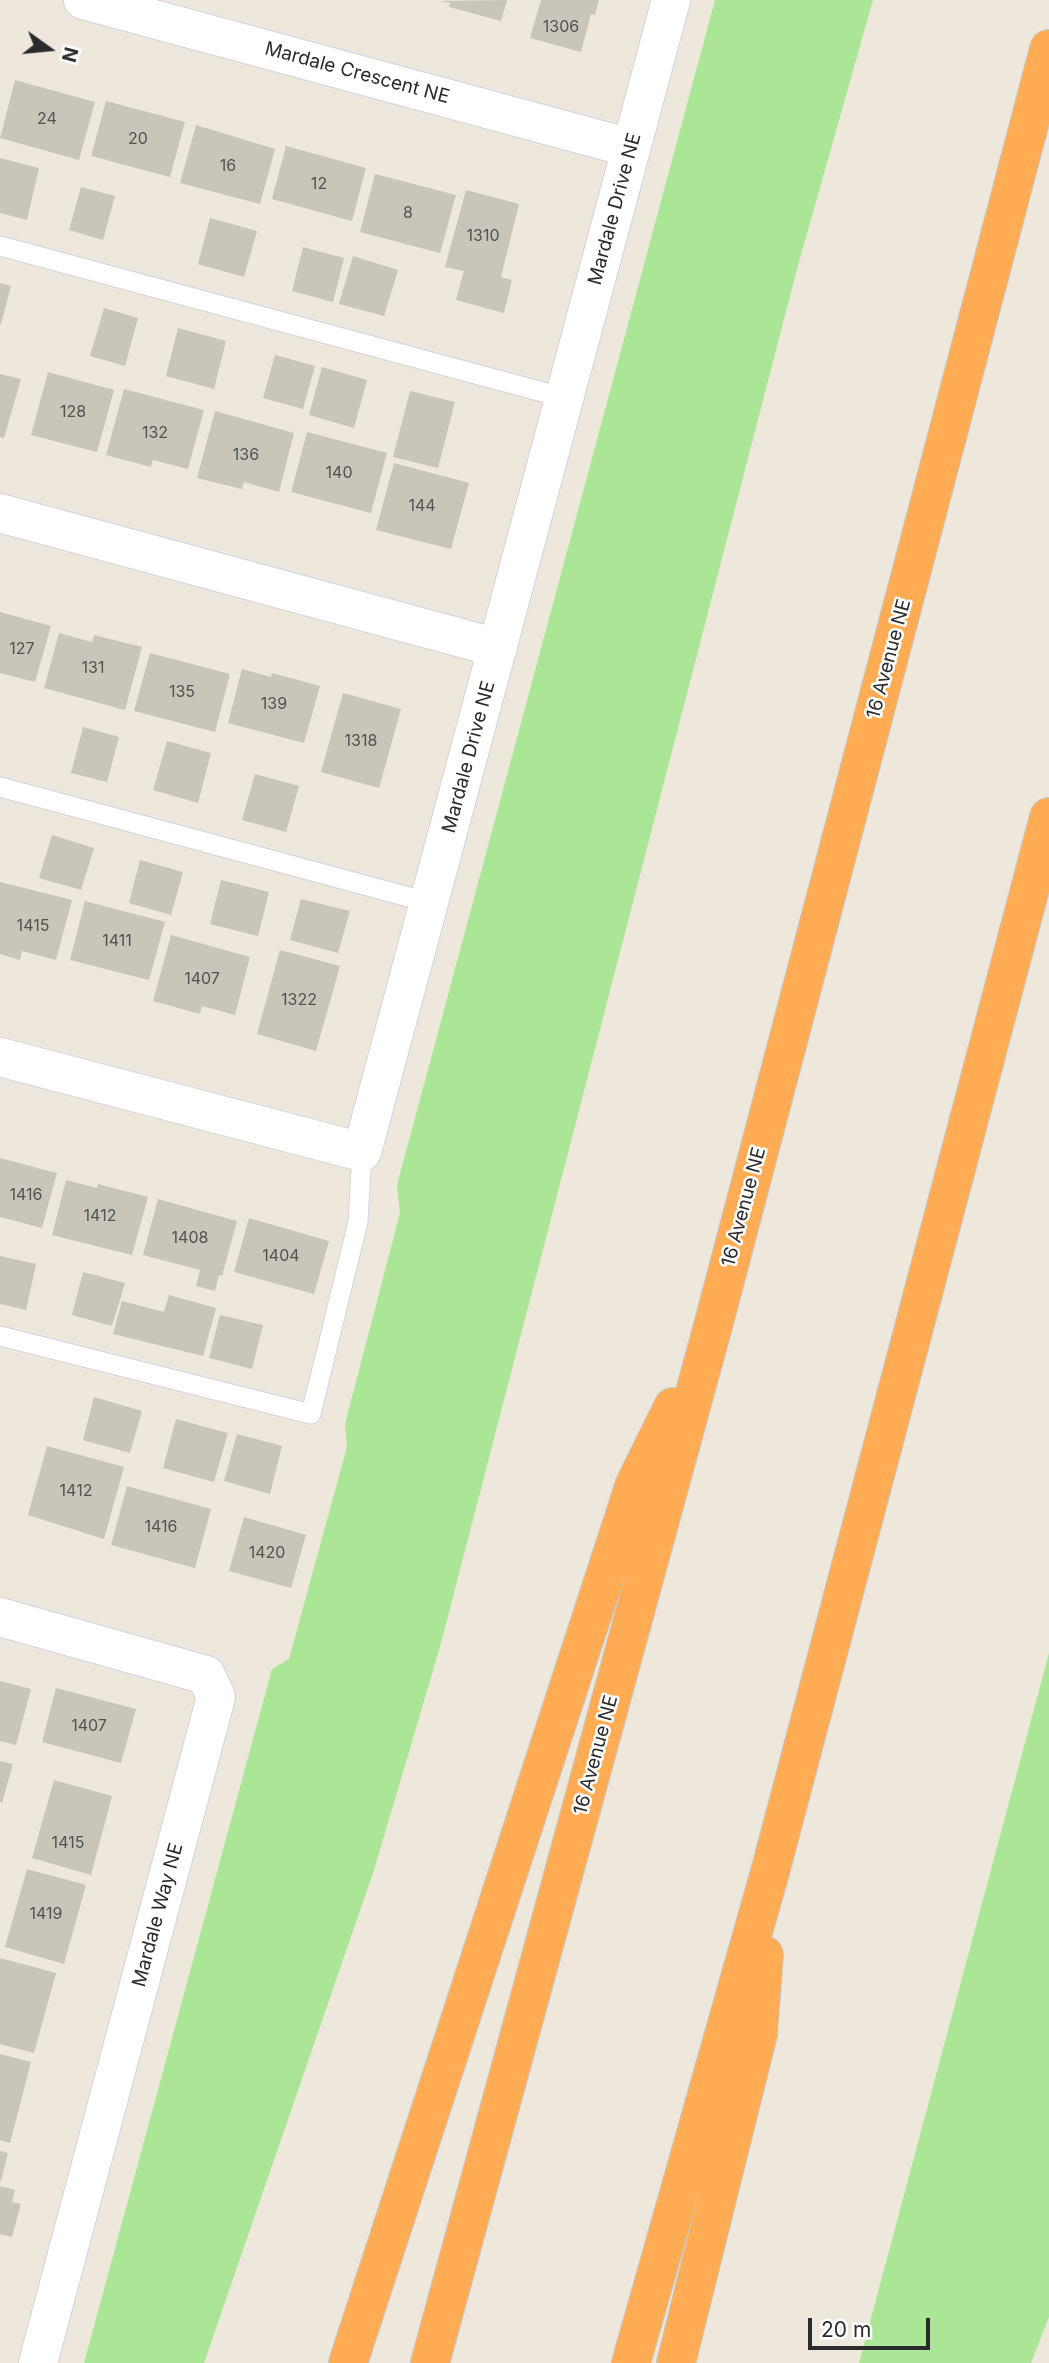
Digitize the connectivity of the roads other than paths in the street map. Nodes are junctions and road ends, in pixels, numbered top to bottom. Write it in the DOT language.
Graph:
graph roads {
  1 [pos="83,0"];
  2 [pos="671,0"];
  3 [pos="1049,49"];
  4 [pos="631,148"];
  5 [pos="0,246"];
  6 [pos="565,398"];
  7 [pos="0,513"];
  8 [pos="498,648"];
  9 [pos="0,787"];
  10 [pos="1049,817"];
  11 [pos="431,903"];
  12 [pos="0,1057"];
  13 [pos="362,1152"];
  14 [pos="713,1326"];
  15 [pos="0,1336"];
  16 [pos="0,1617"];
  17 [pos="770,1872"];
  18 [pos="38,2363"];
  19 [pos="348,2363"];
  20 [pos="430,2363"];
  21 [pos="631,2363"];
  22 [pos="676,2363"];
  1 -- 4 [label="street, Mardale Crescent NE"];
  2 -- 4 [label="street, Mardale Drive NE"];
  3 -- 14 [label="highway, 16 Avenue NE"];
  4 -- 6 [label="street, Mardale Drive NE"];
  5 -- 6 [label="lane"];
  6 -- 8 [label="street, Mardale Drive NE"];
  7 -- 8 [label="street"];
  8 -- 11 [label="street, Mardale Drive NE"];
  9 -- 11 [label="lane"];
  10 -- 17 [label="highway"];
  11 -- 13 [label="street, Mardale Drive NE"];
  12 -- 13 [label="street"];
  13 -- 15 [label="lane"];
  14 -- 19 [label="highway"];
  14 -- 20 [label="highway, 16 Avenue NE"];
  16 -- 18 [label="street, Mardale Way NE"];
  17 -- 21 [label="highway"];
  17 -- 22 [label="highway"];
}
